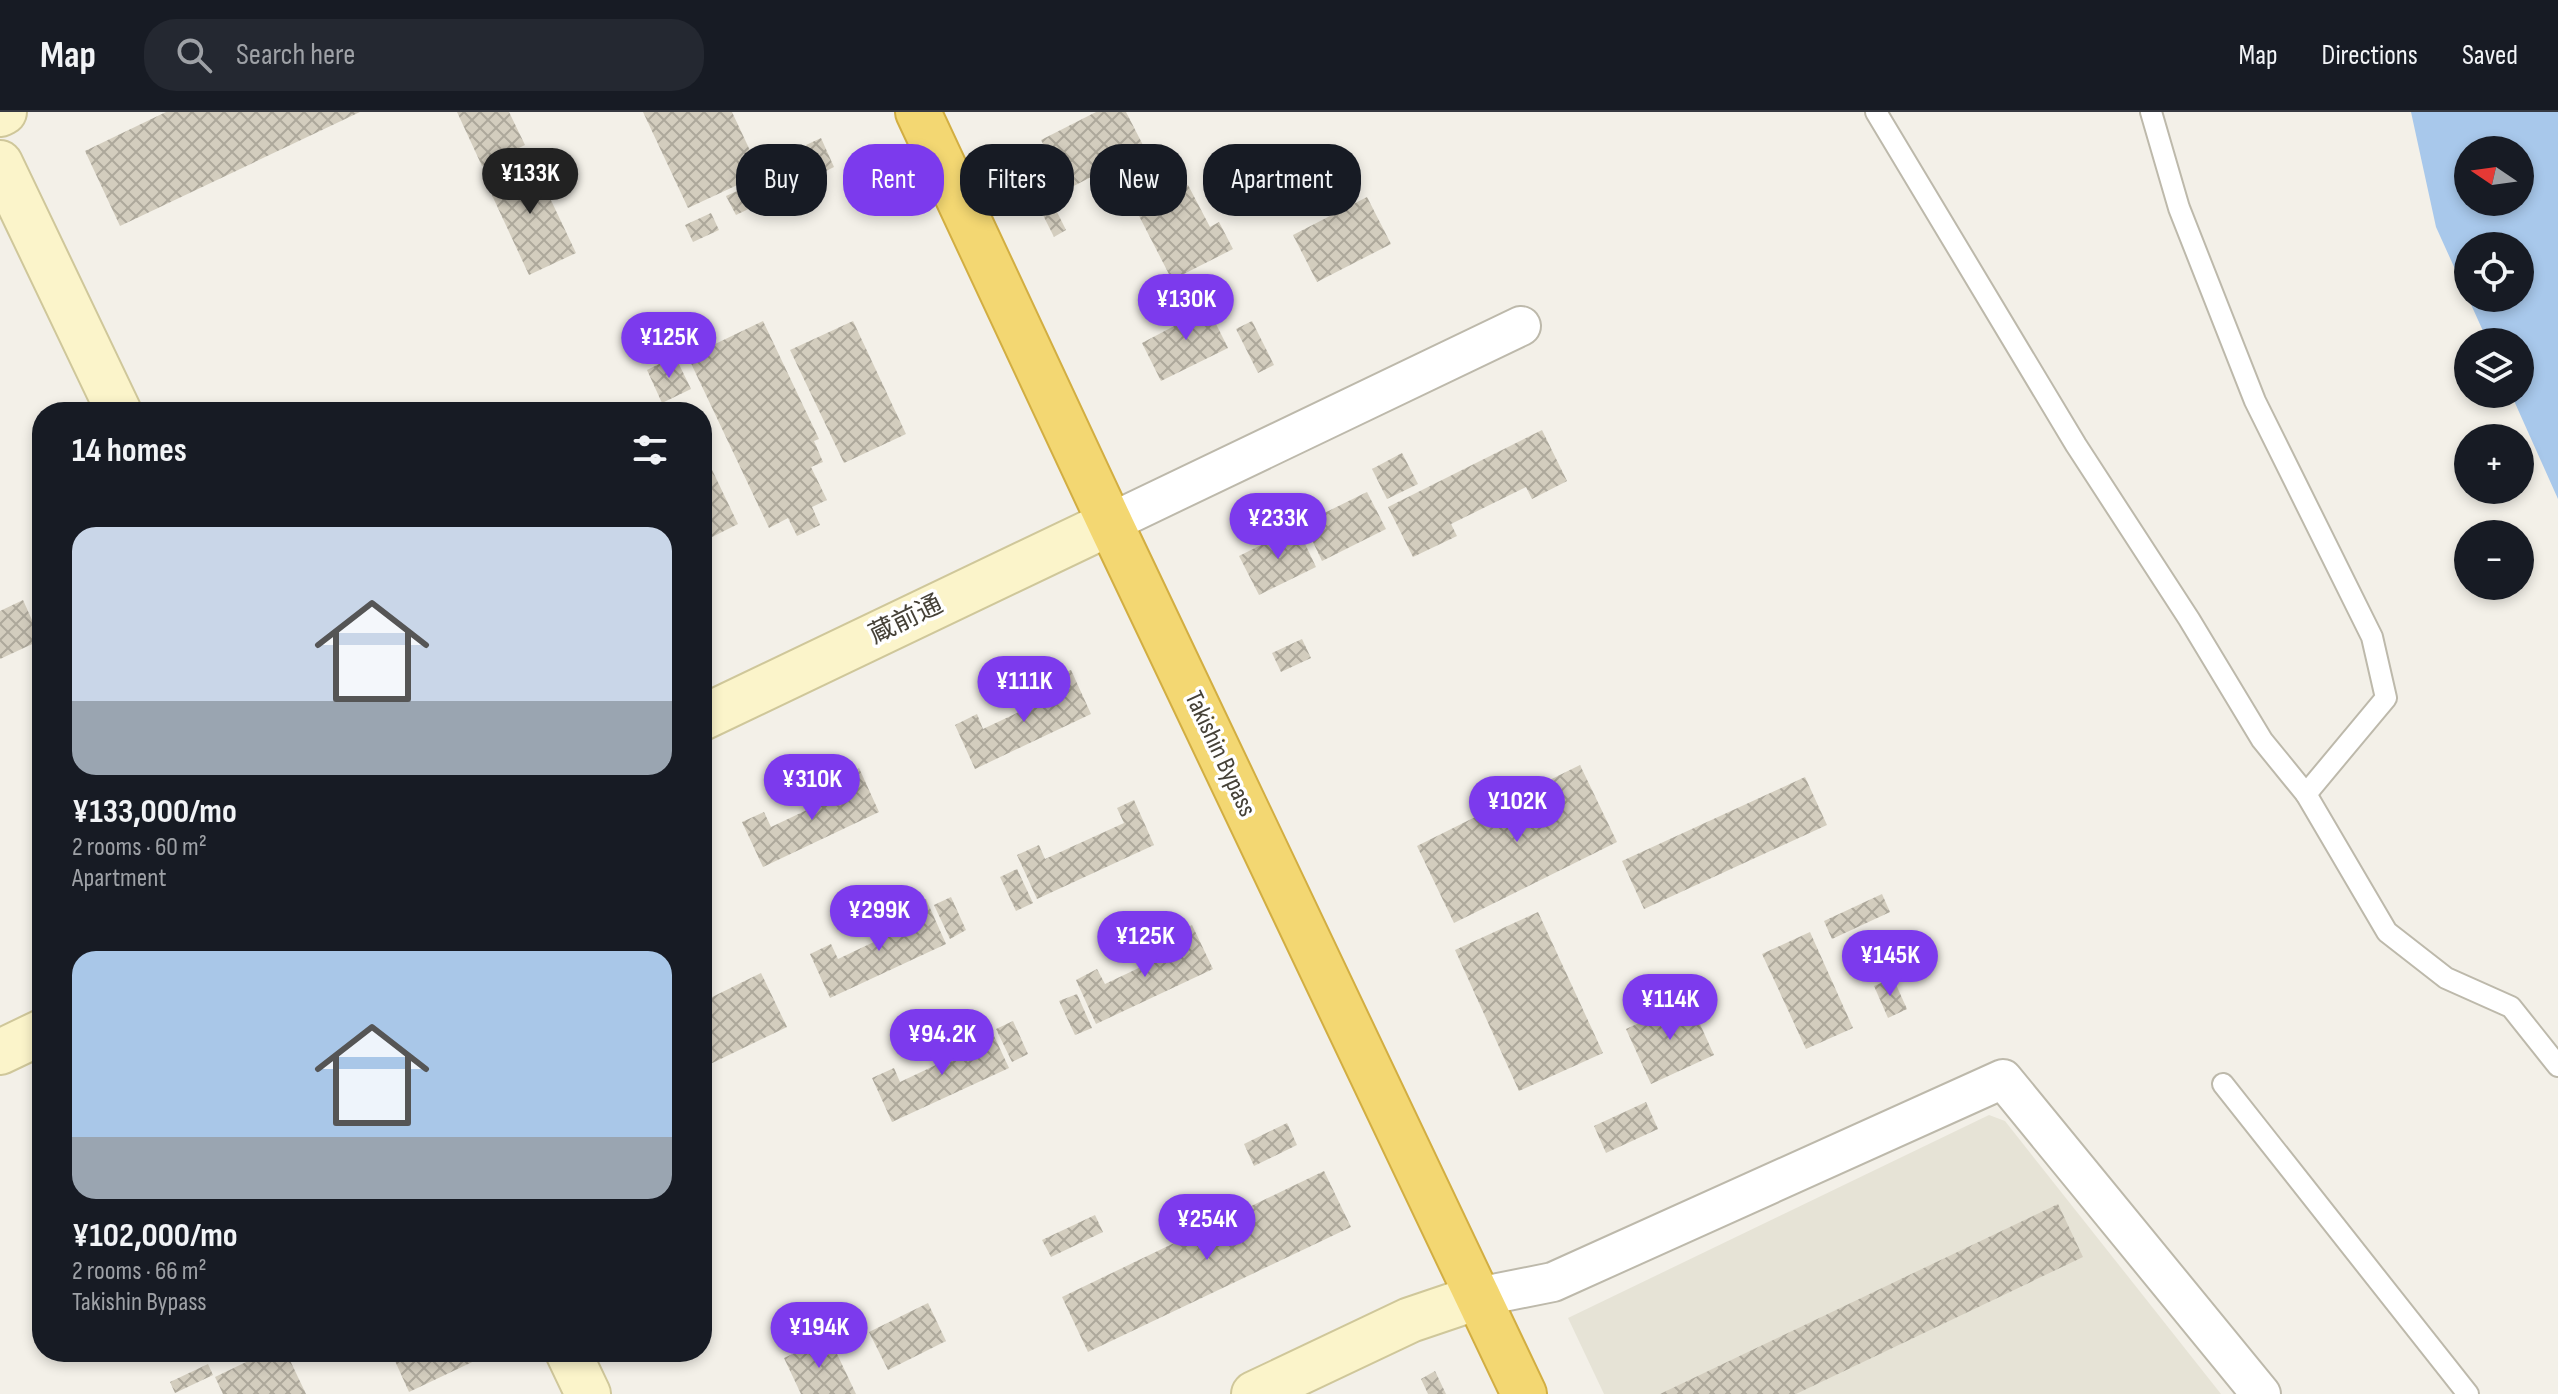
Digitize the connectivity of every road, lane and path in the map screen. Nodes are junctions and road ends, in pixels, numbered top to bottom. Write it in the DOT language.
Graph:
graph roads {
  1 [pos="918,112"];
  2 [pos="1876,112"];
  3 [pos="2151,112"];
  4 [pos="0,163"];
  5 [pos="1521,326"];
  6 [pos="114,402"];
  7 [pos="1110,523"];
  8 [pos="712,713"];
  9 [pos="2306,794"];
  10 [pos="32,1037"];
  11 [pos="0,1052"];
  12 [pos="2558,1066"];
  13 [pos="2223,1084"];
  14 [pos="1478,1297"];
  15 [pos="573,1362"];
  16 [pos="588,1394"];
  17 [pos="1254,1394"];
  18 [pos="1524,1394"];
  19 [pos="2261,1394"];
  20 [pos="2468,1394"];
  1 -- 7 [label="highway, Takishin Bypass"];
  2 -- 9 [label="lane"];
  3 -- 9 [label="lane"];
  4 -- 6 [label="street"];
  5 -- 7 [label="street"];
  7 -- 8 [label="street, 蔵前通"];
  7 -- 14 [label="highway, Takishin Bypass"];
  9 -- 12 [label="lane"];
  10 -- 11 [label="street"];
  13 -- 20 [label="lane"];
  14 -- 17 [label="street"];
  14 -- 18 [label="highway, Takishin Bypass"];
  14 -- 19 [label="street"];
  15 -- 16 [label="street"];
}
